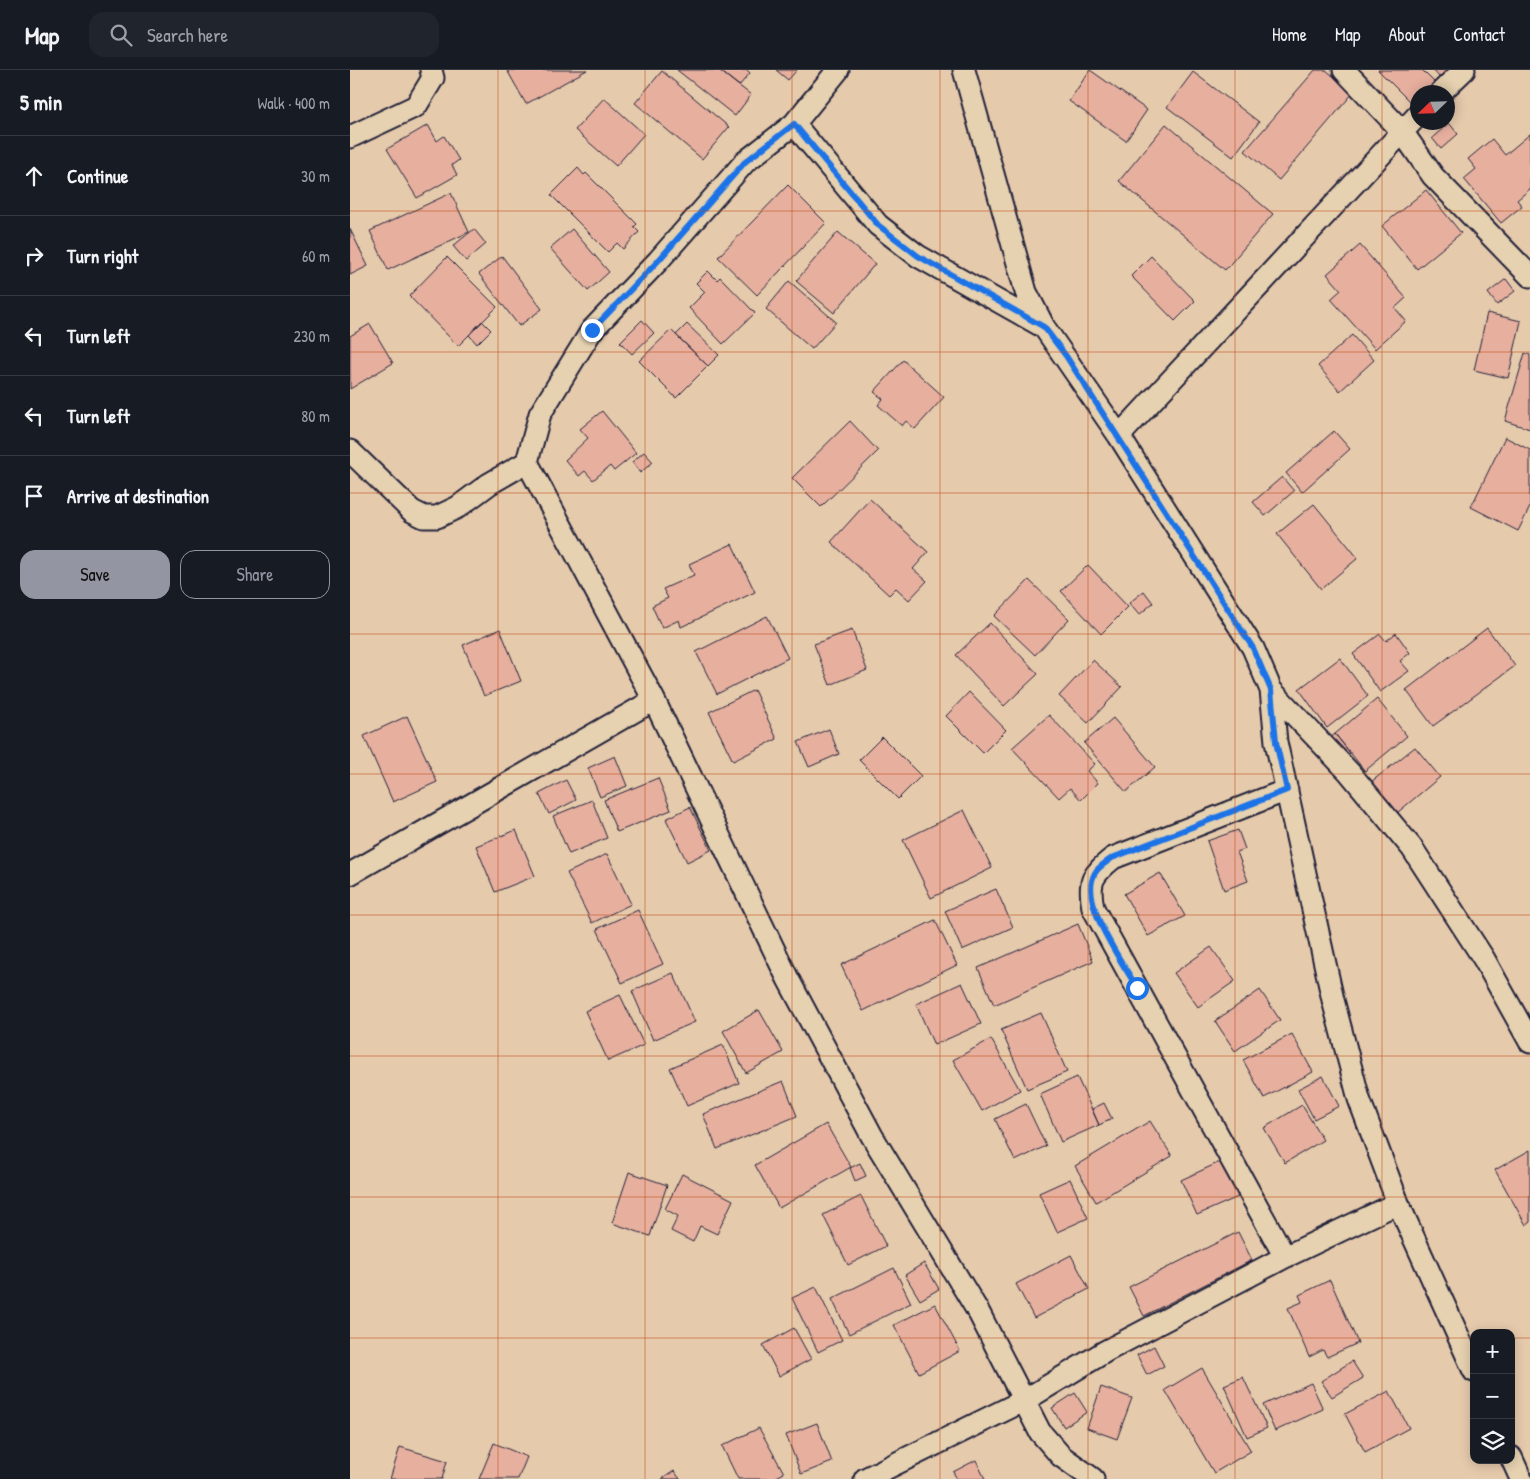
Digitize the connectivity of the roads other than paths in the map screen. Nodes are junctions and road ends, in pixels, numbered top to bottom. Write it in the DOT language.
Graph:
graph roads {
  1 [pos="431,70"];
  2 [pos="838,70"];
  3 [pos="964,70"];
  4 [pos="1344,70"];
  5 [pos="1464,70"];
  6 [pos="1448,85"];
  7 [pos="1410,122"];
  8 [pos="794,124"];
  9 [pos="1401,130"];
  10 [pos="350,137"];
  11 [pos="1530,276"];
  12 [pos="1044,327"];
  13 [pos="1119,436"];
  14 [pos="350,451"];
  15 [pos="527,462"];
  16 [pos="1271,690"];
  17 [pos="654,700"];
  18 [pos="1287,790"];
  19 [pos="350,874"];
  20 [pos="1530,1042"];
  21 [pos="1398,1203"];
  22 [pos="1285,1257"];
  23 [pos="1470,1362"];
  24 [pos="1025,1400"];
  25 [pos="1514,1464"];
  26 [pos="864,1479"];
  27 [pos="1092,1479"];
  28 [pos="1521,1479"];
  1 -- 10 [label="street"];
  2 -- 8 [label="street"];
  3 -- 12 [label="street"];
  4 -- 9 [label="street"];
  5 -- 6 [label="street"];
  7 -- 9 [label="street"];
  8 -- 12 [label="street"];
  8 -- 15 [label="street"];
  9 -- 11 [label="street"];
  9 -- 13 [label="street"];
  12 -- 13 [label="street"];
  13 -- 16 [label="street"];
  14 -- 15 [label="street"];
  15 -- 17 [label="street"];
  16 -- 18 [label="street"];
  16 -- 20 [label="street"];
  17 -- 19 [label="street"];
  17 -- 24 [label="street"];
  18 -- 21 [label="street"];
  18 -- 22 [label="street"];
  21 -- 22 [label="street"];
  21 -- 23 [label="street"];
  22 -- 24 [label="street"];
  24 -- 26 [label="street"];
  24 -- 27 [label="street"];
  25 -- 28 [label="street"];
}
